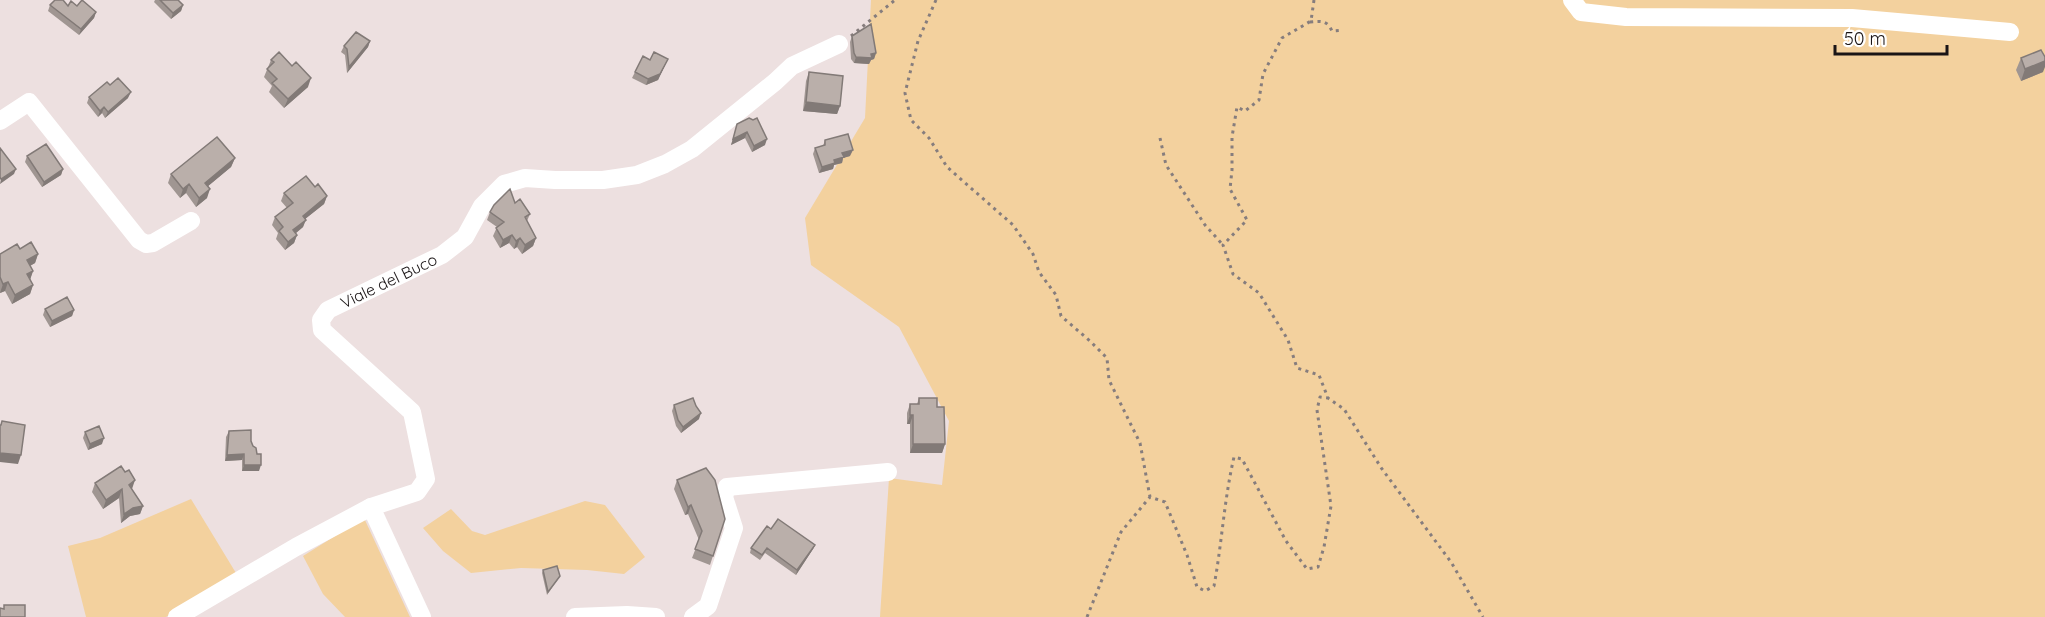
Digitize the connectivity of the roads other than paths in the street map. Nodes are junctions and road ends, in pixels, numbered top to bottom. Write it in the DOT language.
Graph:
graph roads {
  1 [pos="1572,0"];
  2 [pos="2010,32"];
  3 [pos="839,44"];
  4 [pos="0,121"];
  5 [pos="191,221"];
  6 [pos="888,472"];
  7 [pos="371,507"];
  8 [pos="177,617"];
  9 [pos="422,617"];
  10 [pos="575,617"];
  11 [pos="657,617"];
  12 [pos="693,617"];
  1 -- 2 [label="street"];
  3 -- 7 [label="street, Viale del Buco"];
  4 -- 5 [label="street"];
  6 -- 12 [label="street"];
  7 -- 8 [label="street, Viale del Buco"];
  7 -- 9 [label="street"];
  10 -- 11 [label="street"];
}
